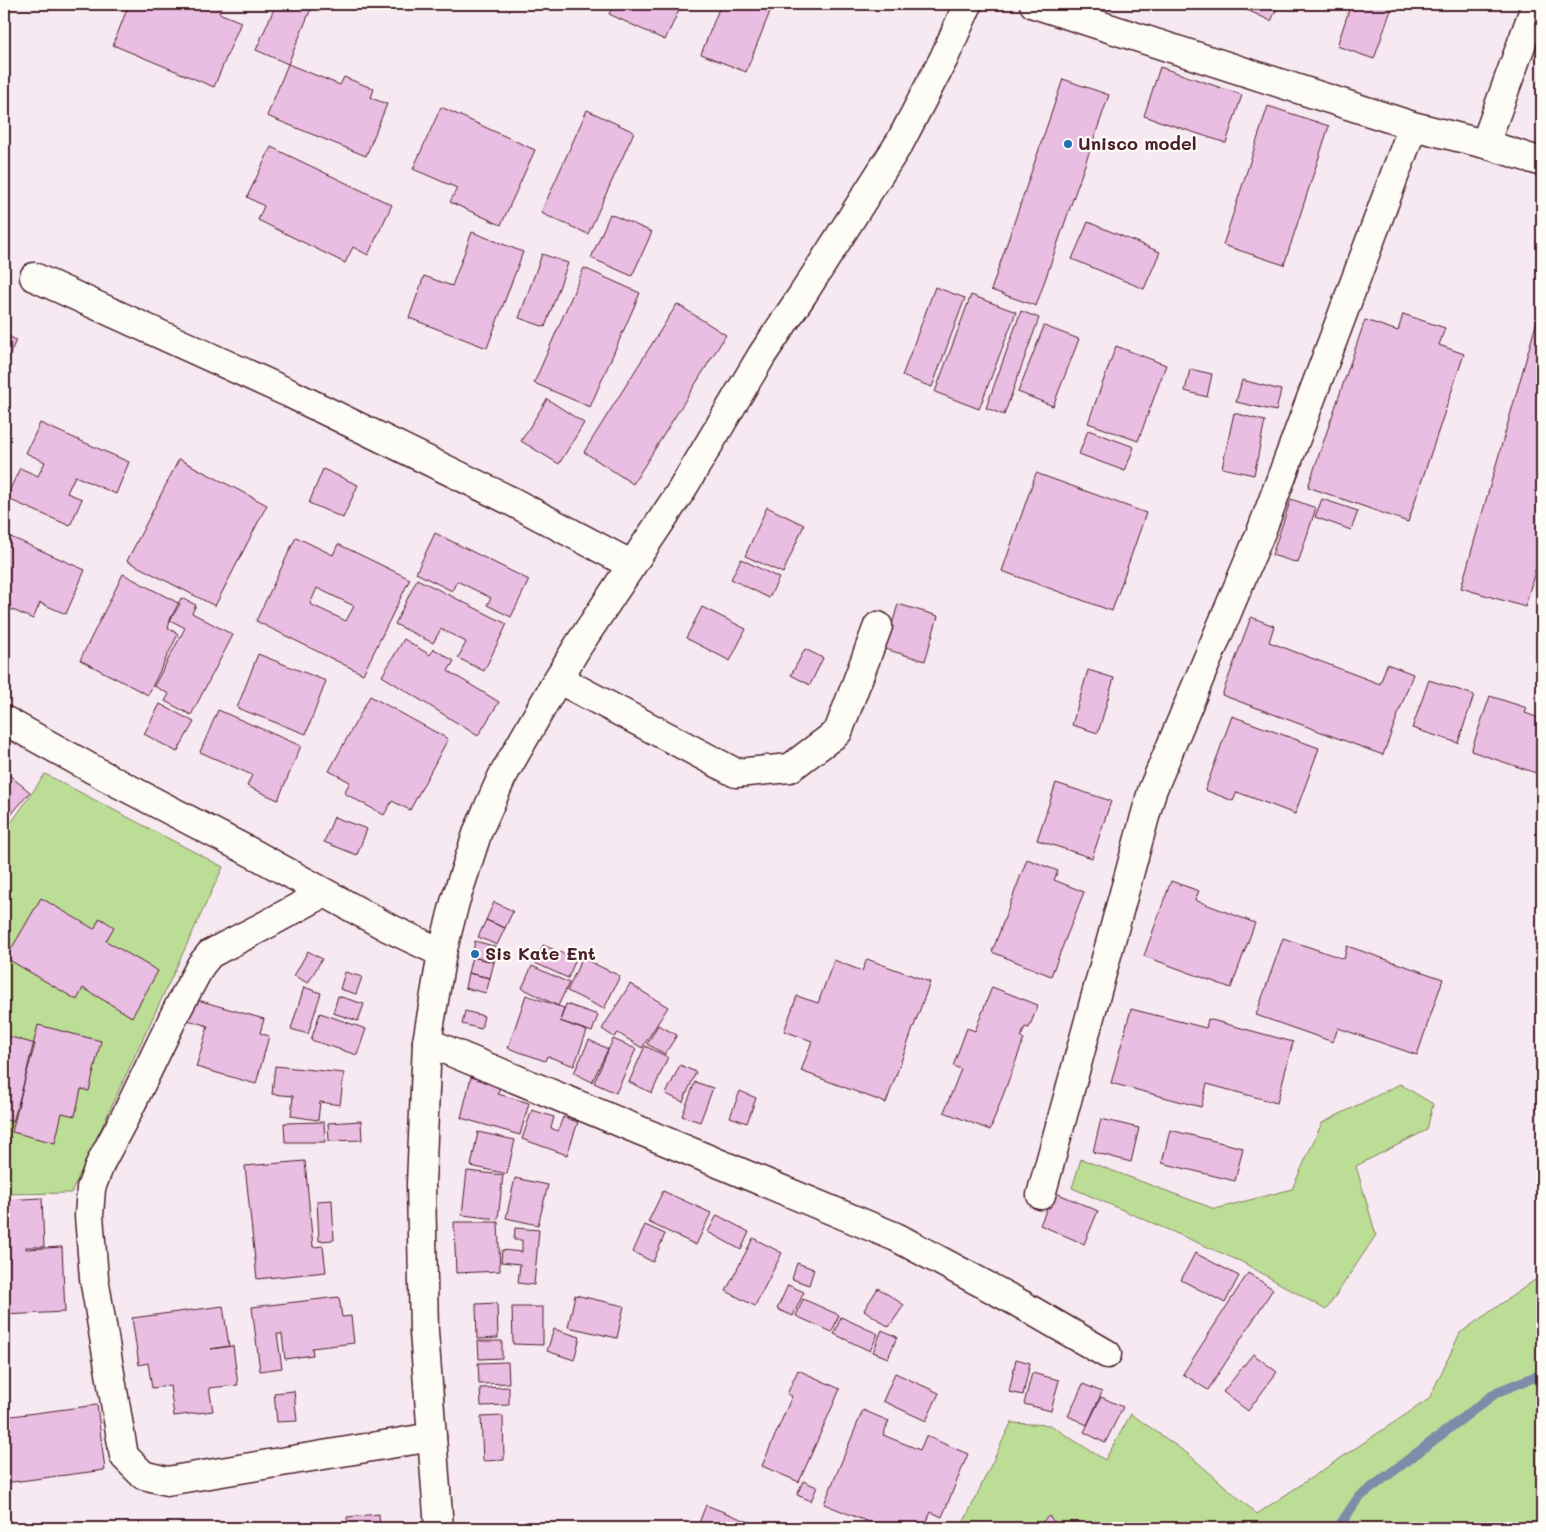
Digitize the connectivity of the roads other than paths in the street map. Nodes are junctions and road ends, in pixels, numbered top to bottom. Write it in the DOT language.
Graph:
graph roads {
  1 [pos="968,4"];
  2 [pos="1034,4"];
  3 [pos="1536,4"];
  4 [pos="1412,126"];
  5 [pos="1485,144"];
  6 [pos="1542,162"];
  7 [pos="34,276"];
  8 [pos="632,565"];
  9 [pos="878,626"];
  10 [pos="558,680"];
  11 [pos="4,720"];
  12 [pos="324,892"];
  13 [pos="442,953"];
  14 [pos="427,1042"];
  15 [pos="1041,1195"];
  16 [pos="1106,1354"];
  17 [pos="432,1437"];
  18 [pos="439,1528"];
  1 -- 8 [label="street"];
  2 -- 4 [label="street"];
  3 -- 5 [label="street"];
  4 -- 5 [label="street"];
  4 -- 15 [label="street"];
  5 -- 6 [label="street"];
  7 -- 8 [label="street"];
  8 -- 10 [label="street"];
  9 -- 10 [label="street"];
  10 -- 13 [label="street"];
  11 -- 12 [label="street"];
  12 -- 13 [label="street"];
  12 -- 17 [label="street"];
  13 -- 14 [label="street"];
  14 -- 16 [label="street"];
  14 -- 17 [label="street"];
  17 -- 18 [label="street"];
}
